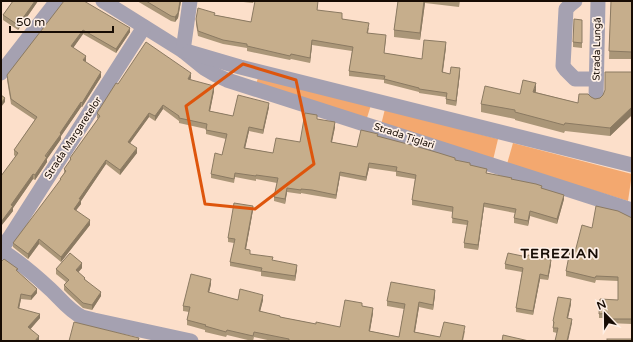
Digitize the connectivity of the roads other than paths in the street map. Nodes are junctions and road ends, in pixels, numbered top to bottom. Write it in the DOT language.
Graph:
graph roads {
  1 [pos="57,1"];
  2 [pos="103,1"];
  3 [pos="190,1"];
  4 [pos="576,1"];
  5 [pos="598,3"];
  6 [pos="144,27"];
  7 [pos="183,51"];
  8 [pos="1,73"];
  9 [pos="596,79"];
  10 [pos="596,98"];
  11 [pos="632,165"];
  12 [pos="632,210"];
  13 [pos="1,250"];
  14 [pos="153,337"];
  15 [pos="191,341"];
  1 -- 8 [label="street"];
  2 -- 6 [label="street, Strada Țiglari"];
  3 -- 7 [label="street"];
  4 -- 5 [label="street"];
  4 -- 9 [label="street"];
  5 -- 9 [label="street, Strada Lungă"];
  6 -- 7 [label="street, Strada Țiglari"];
  6 -- 13 [label="street, Strada Margaretelor"];
  7 -- 11 [label="street, Strada Țiglari"];
  7 -- 12 [label="street, Strada Țiglari"];
  9 -- 10 [label="street, Strada Lungă"];
  13 -- 14 [label="street"];
  14 -- 15 [label="street"];
}
